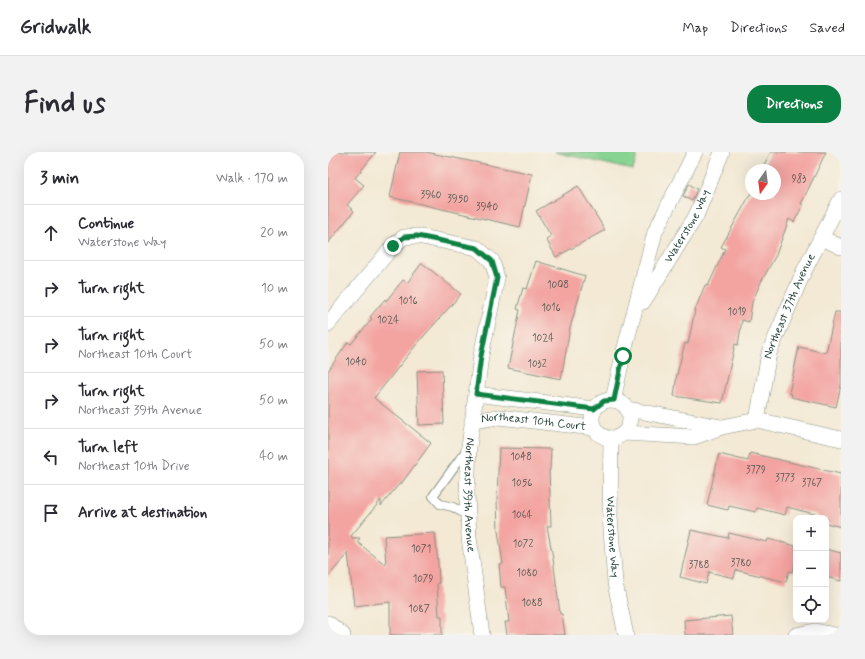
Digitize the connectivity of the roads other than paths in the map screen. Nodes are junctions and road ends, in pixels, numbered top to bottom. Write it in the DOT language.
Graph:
graph roads {
  1 [pos="695,152"];
  2 [pos="722,152"];
  3 [pos="841,199"];
  4 [pos="822,238"];
  5 [pos="841,247"];
  6 [pos="634,317"];
  7 [pos="328,324"];
  8 [pos="476,394"];
  9 [pos="614,400"];
  10 [pos="594,409"];
  11 [pos="628,409"];
  12 [pos="756,420"];
  13 [pos="472,421"];
  14 [pos="722,427"];
  15 [pos="594,428"];
  16 [pos="617,436"];
  17 [pos="841,439"];
  18 [pos="469,447"];
  19 [pos="468,516"];
  20 [pos="328,623"];
  21 [pos="343,635"];
  22 [pos="482,635"];
  23 [pos="626,635"];
  24 [pos="796,635"];
  25 [pos="835,635"];
  1 -- 6 [label="street, Waterstone Way"];
  2 -- 6 [label="street, Waterstone Way"];
  3 -- 4 [label="street, Northeast 37th Avenue"];
  4 -- 5 [label="street"];
  4 -- 12 [label="street, Northeast 37th Avenue"];
  6 -- 9 [label="street, Waterstone Way"];
  7 -- 8 [label="street, Northeast 39th Avenue"];
  8 -- 10 [label="street, Northeast 10th Court"];
  8 -- 13 [label="street, Northeast 39th Avenue"];
  9 -- 10 [label="street"];
  9 -- 11 [label="street"];
  10 -- 15 [label="street"];
  11 -- 14 [label="street"];
  11 -- 16 [label="street"];
  12 -- 14 [label="street"];
  12 -- 17 [label="street"];
  13 -- 15 [label="street, Northeast 10th Court"];
  13 -- 18 [label="street, Northeast 39th Avenue"];
  14 -- 16 [label="street"];
  15 -- 16 [label="street"];
  16 -- 23 [label="street, Waterstone Way"];
  18 -- 19 [label="street, Northeast 39th Avenue"];
  18 -- 19 [label="lane"];
  19 -- 22 [label="street, Northeast 39th Avenue"];
  20 -- 21 [label="street"];
  24 -- 25 [label="street"];
}
